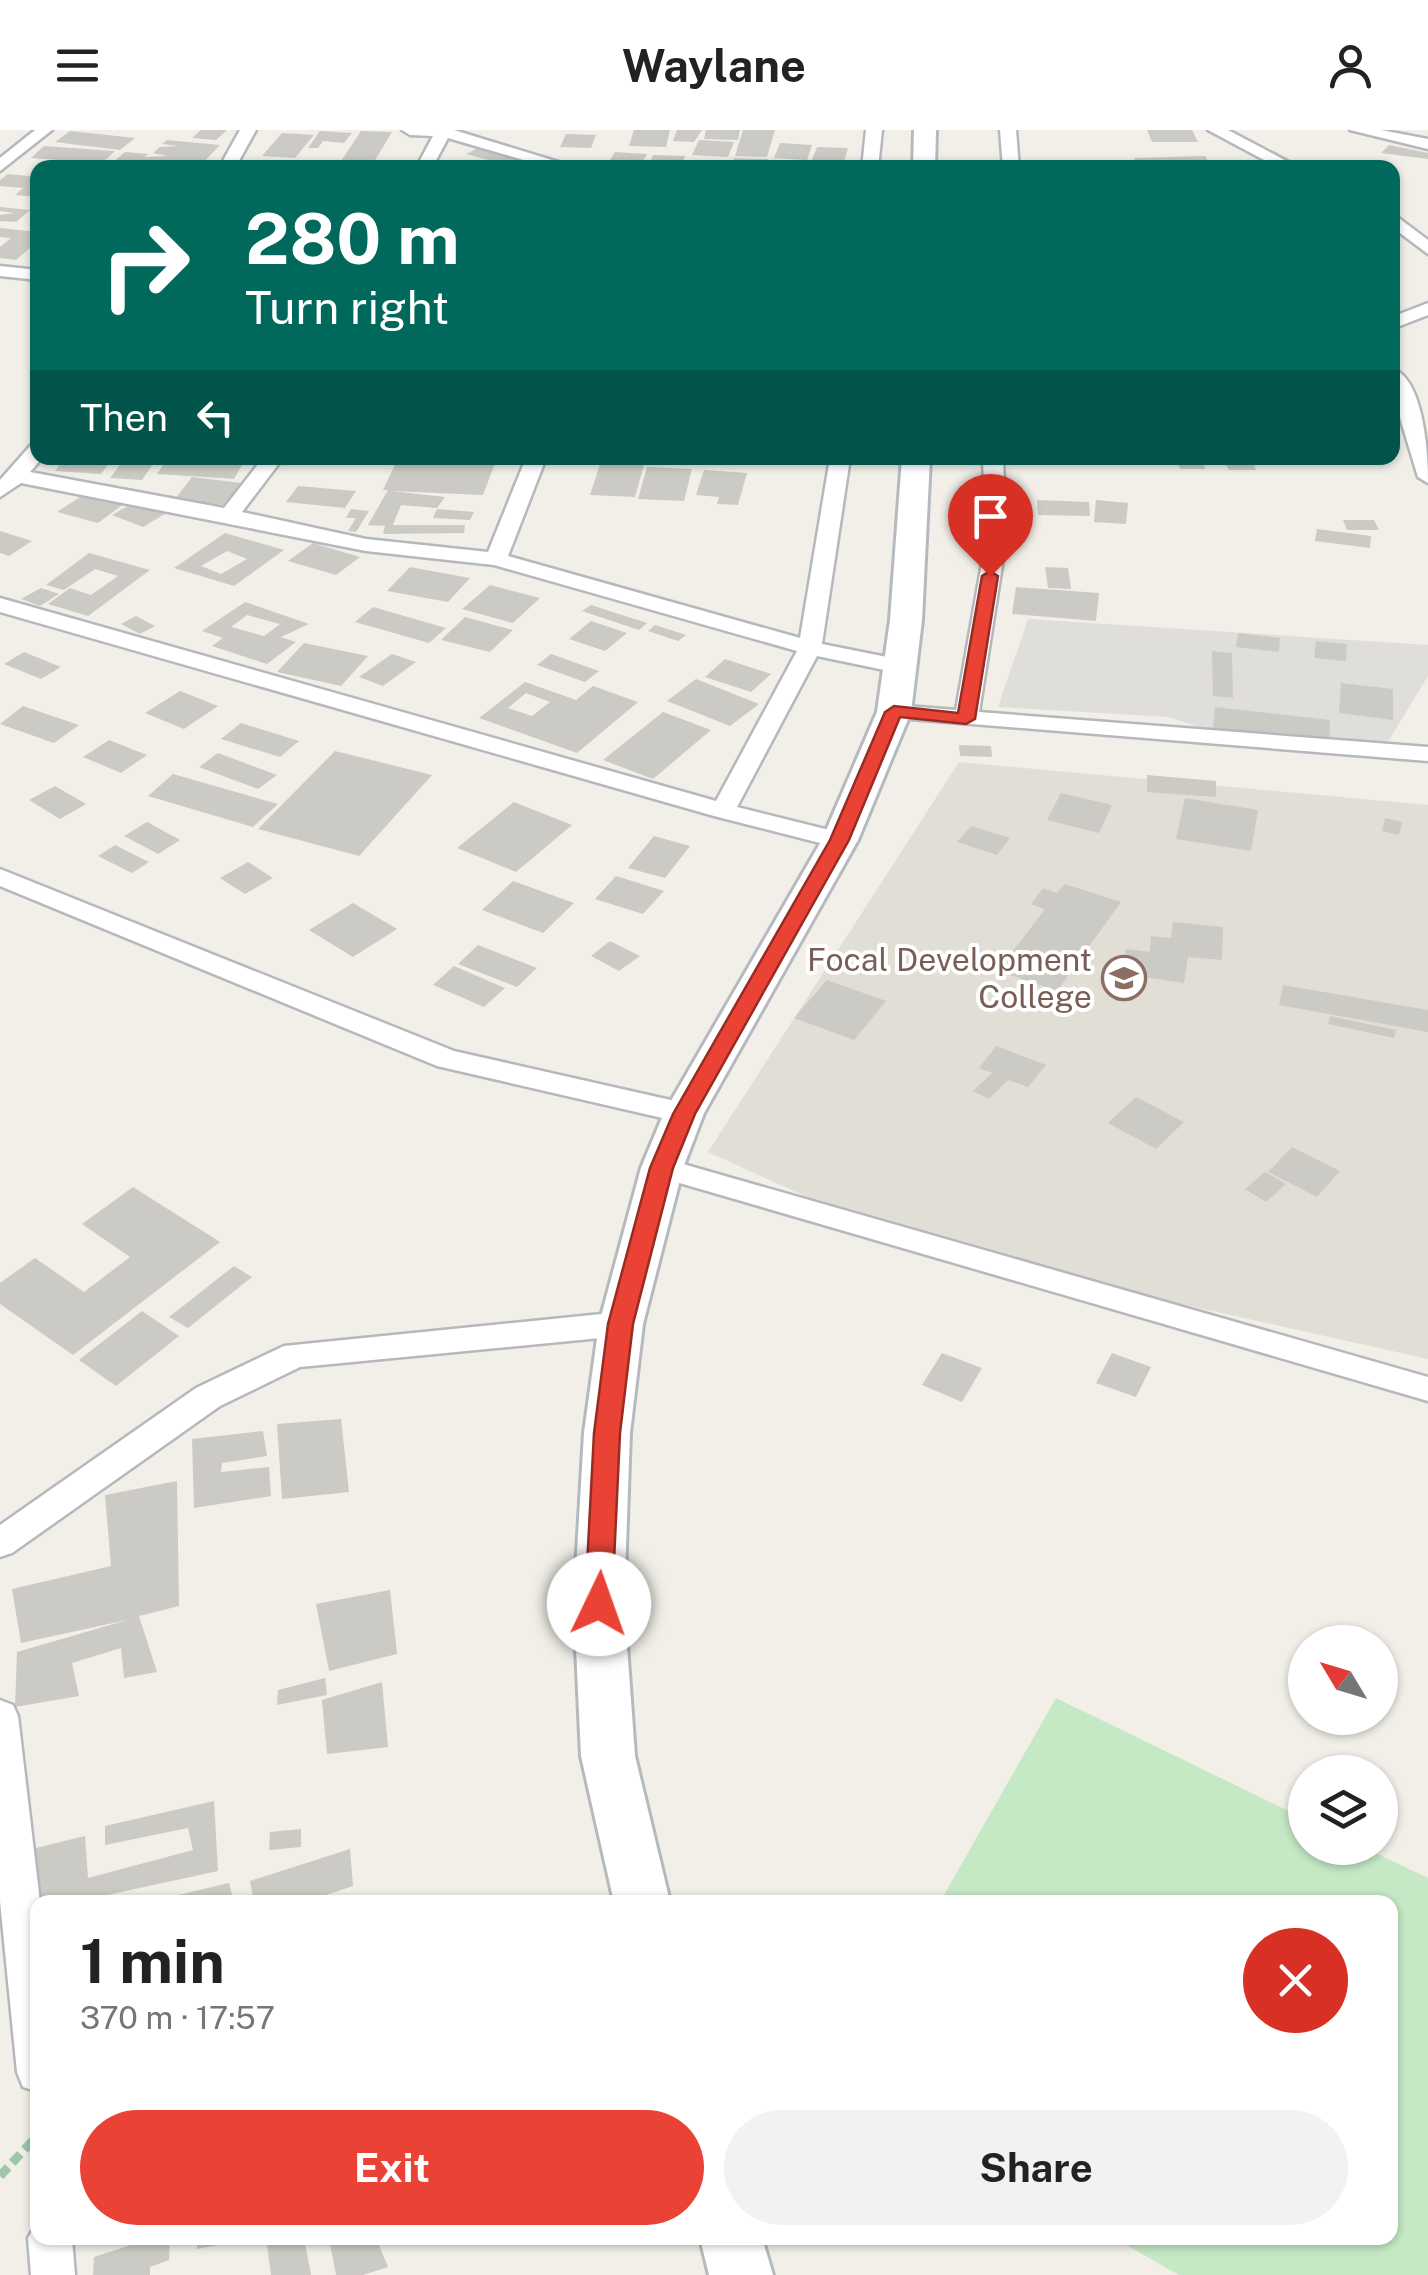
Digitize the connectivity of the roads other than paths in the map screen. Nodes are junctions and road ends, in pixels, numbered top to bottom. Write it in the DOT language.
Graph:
graph roads {
  1 [pos="44,130"];
  2 [pos="248,130"];
  3 [pos="410,130"];
  4 [pos="874,130"];
  5 [pos="924,130"];
  6 [pos="1008,130"];
  7 [pos="1216,130"];
  8 [pos="1358,130"];
  9 [pos="444,131"];
  10 [pos="1428,144"];
  11 [pos="231,160"];
  12 [pos="428,160"];
  13 [pos="543,160"];
  14 [pos="871,160"];
  15 [pos="924,160"];
  16 [pos="1010,160"];
  17 [pos="1276,160"];
  18 [pos="0,166"];
  19 [pos="1400,216"];
  20 [pos="1428,220"];
  21 [pos="1400,223"];
  22 [pos="1428,249"];
  23 [pos="0,272"];
  24 [pos="30,274"];
  25 [pos="1428,308"];
  26 [pos="1400,320"];
  27 [pos="1400,383"];
  28 [pos="30,458"];
  29 [pos="268,465"];
  30 [pos="533,465"];
  31 [pos="839,465"];
  32 [pos="916,465"];
  33 [pos="993,465"];
  34 [pos="1428,476"];
  35 [pos="8,483"];
  36 [pos="229,515"];
  37 [pos="496,559"];
  38 [pos="0,605"];
  39 [pos="810,648"];
  40 [pos="899,666"];
  41 [pos="894,712"];
  42 [pos="966,719"];
  43 [pos="1428,754"];
  44 [pos="722,810"];
  45 [pos="840,840"];
  46 [pos="0,877"];
  47 [pos="684,1114"];
  48 [pos="662,1168"];
  49 [pos="620,1324"];
  50 [pos="1428,1389"];
  51 [pos="0,1543"];
  52 [pos="0,1716"];
  53 [pos="640,1895"];
  54 [pos="30,1997"];
  55 [pos="51,2245"];
  56 [pos="733,2245"];
  57 [pos="53,2275"];
  58 [pos="741,2275"];
  1 -- 18 [label="street"];
  2 -- 11 [label="street"];
  3 -- 9 [label="street"];
  4 -- 14 [label="street"];
  5 -- 15 [label="main road"];
  6 -- 16 [label="street"];
  7 -- 17 [label="street"];
  8 -- 10 [label="street"];
  9 -- 12 [label="street"];
  9 -- 13 [label="street"];
  19 -- 20 [label="street"];
  21 -- 22 [label="street"];
  23 -- 24 [label="street"];
  25 -- 26 [label="street"];
  27 -- 34 [label="street"];
  28 -- 35 [label="street"];
  29 -- 36 [label="street"];
  30 -- 37 [label="street"];
  31 -- 39 [label="street"];
  32 -- 40 [label="main road"];
  33 -- 42 [label="street"];
  35 -- 36 [label="street"];
  36 -- 37 [label="street"];
  37 -- 39 [label="street"];
  38 -- 44 [label="street"];
  39 -- 40 [label="street"];
  39 -- 44 [label="street"];
  40 -- 41 [label="main road"];
  41 -- 42 [label="street"];
  41 -- 45 [label="main road"];
  42 -- 43 [label="street"];
  44 -- 45 [label="street"];
  45 -- 47 [label="main road"];
  46 -- 47 [label="street"];
  47 -- 48 [label="main road"];
  48 -- 49 [label="main road"];
  48 -- 50 [label="street"];
  49 -- 51 [label="street"];
  49 -- 53 [label="main road"];
  52 -- 54 [label="street"];
  55 -- 57 [label="street"];
  56 -- 58 [label="main road"];
}
